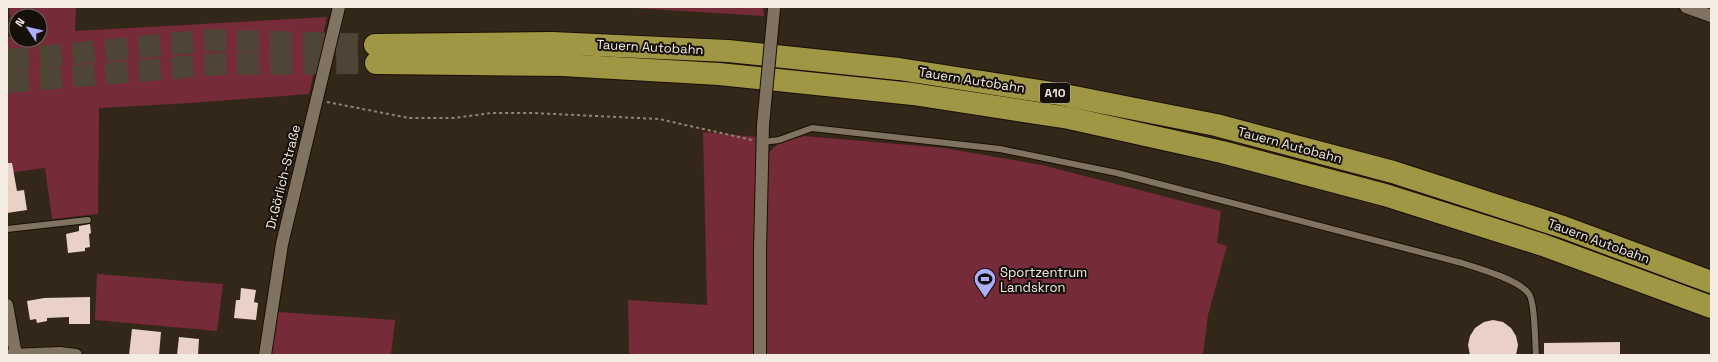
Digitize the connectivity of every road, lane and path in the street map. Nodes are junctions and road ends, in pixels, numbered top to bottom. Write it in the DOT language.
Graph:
graph roads {
  1 [pos="339,7"];
  2 [pos="1686,7"];
  3 [pos="774,8"];
  4 [pos="1711,16"];
  5 [pos="316,100"];
  6 [pos="763,142"];
  7 [pos="88,220"];
  8 [pos="7,229"];
  9 [pos="1711,282"];
  10 [pos="7,305"];
  11 [pos="1711,307"];
  12 [pos="10,355"];
  13 [pos="16,355"];
  14 [pos="76,355"];
  15 [pos="266,355"];
  16 [pos="760,355"];
  17 [pos="1536,355"];
  1 -- 5 [label="street, Dr.Görlich-Straße"];
  2 -- 4 [label="street"];
  3 -- 6 [label="street, bridge"];
  5 -- 6 [label="path"];
  5 -- 15 [label="street, Dr.Görlich-Straße"];
  6 -- 16 [label="street"];
  6 -- 17 [label="lane"];
  7 -- 8 [label="lane"];
  9 -- 11 [label="highway, Tauern Autobahn / A10"];
  10 -- 13 [label="street"];
  12 -- 13 [label="street"];
  13 -- 14 [label="street"];
}
